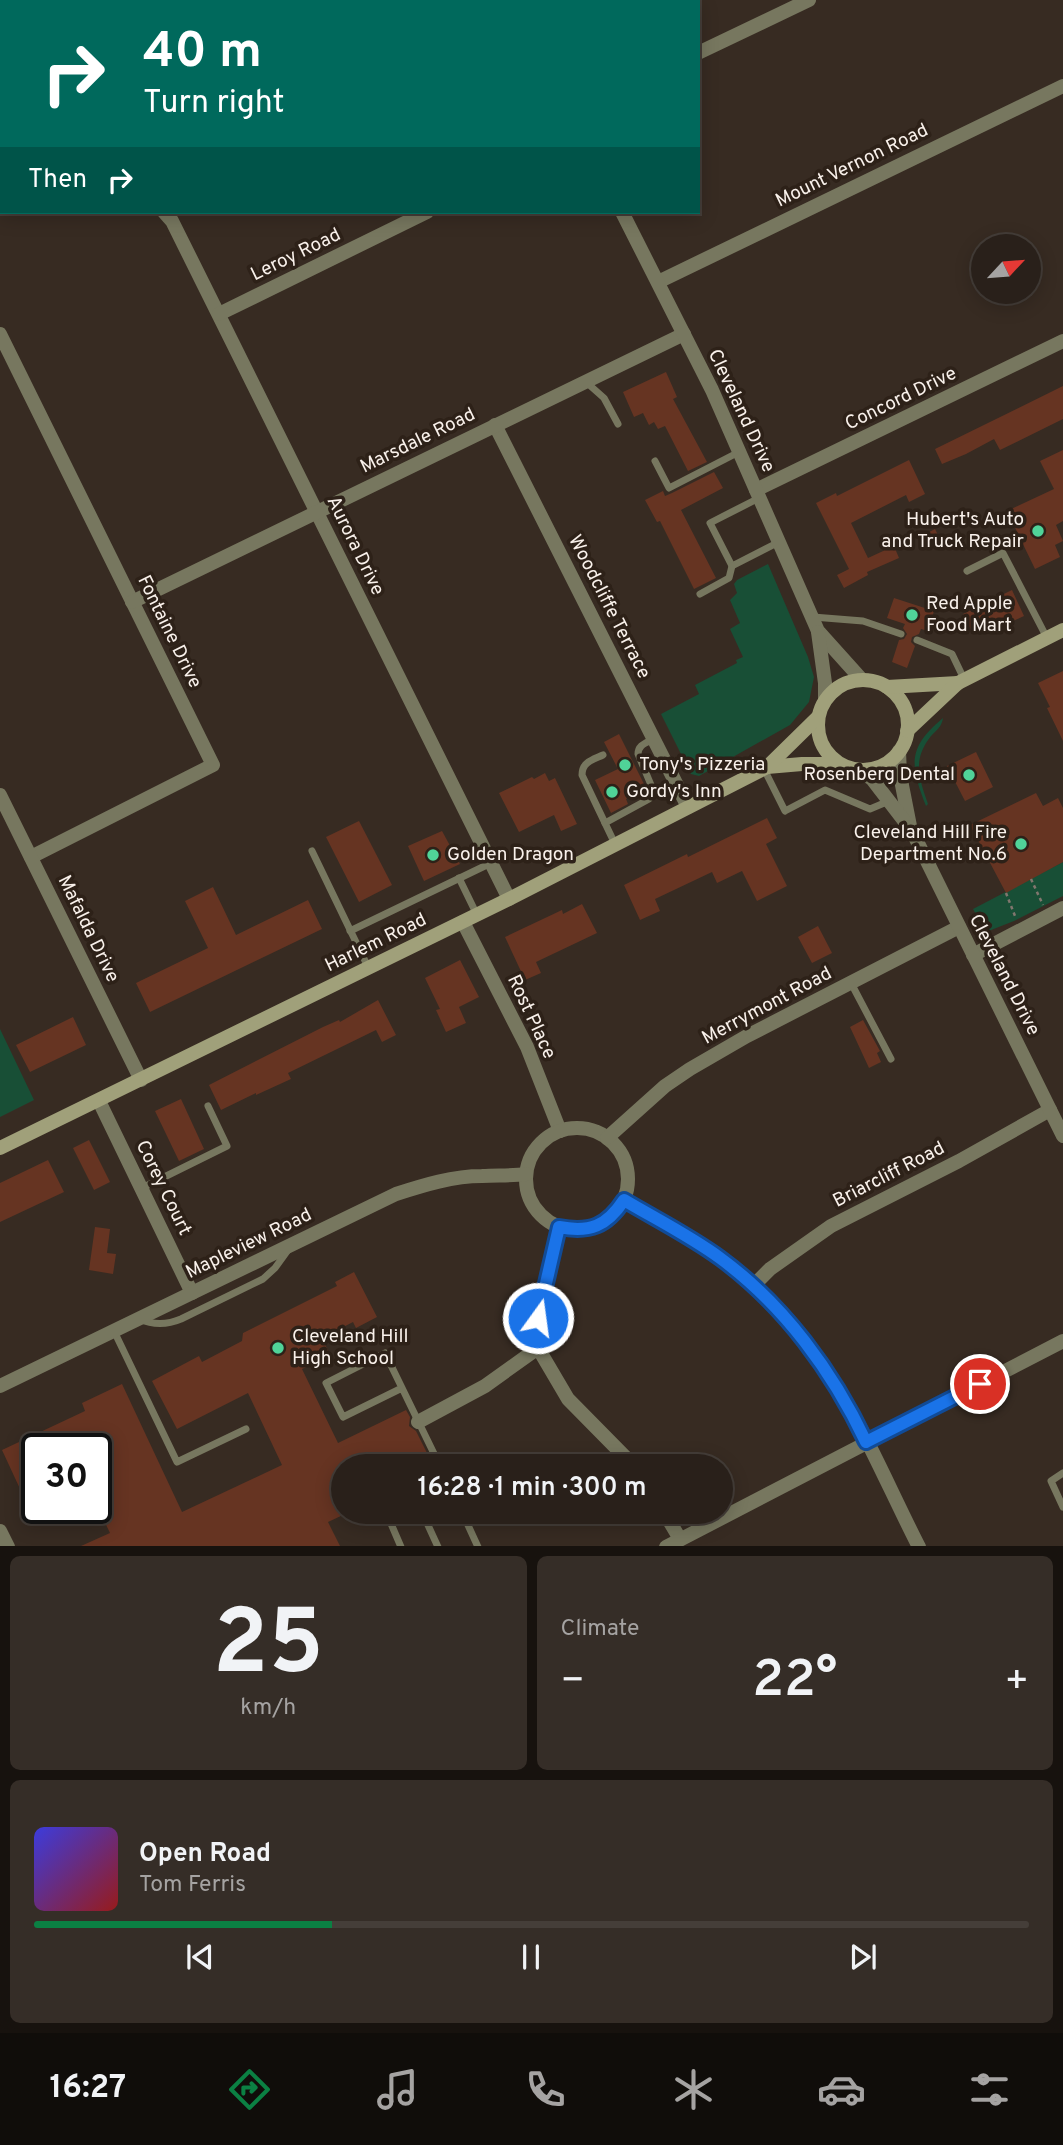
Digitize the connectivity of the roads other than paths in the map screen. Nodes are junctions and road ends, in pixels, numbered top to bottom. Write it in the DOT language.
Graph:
graph roads {
  1 [pos="809,0"];
  2 [pos="700,52"];
  3 [pos="1063,86"];
  4 [pos="166,214"];
  5 [pos="423,214"];
  6 [pos="623,214"];
  7 [pos="658,282"];
  8 [pos="219,314"];
  9 [pos="0,334"];
  10 [pos="684,334"];
  11 [pos="1063,341"];
  12 [pos="585,381"];
  13 [pos="618,424"];
  14 [pos="495,425"];
  15 [pos="739,452"];
  16 [pos="655,461"];
  17 [pos="758,494"];
  18 [pos="317,512"];
  19 [pos="779,542"];
  20 [pos="732,566"];
  21 [pos="967,571"];
  22 [pos="700,594"];
  23 [pos="132,602"];
  24 [pos="815,624"];
  25 [pos="1063,630"];
  26 [pos="901,634"];
  27 [pos="1047,638"];
  28 [pos="917,640"];
  29 [pos="862,680"];
  30 [pos="961,682"];
  31 [pos="887,687"];
  32 [pos="825,700"];
  33 [pos="818,717"];
  34 [pos="907,732"];
  35 [pos="653,739"];
  36 [pos="900,751"];
  37 [pos="603,755"];
  38 [pos="839,764"];
  39 [pos="766,767"];
  40 [pos="859,770"];
  41 [pos="0,794"];
  42 [pos="889,801"];
  43 [pos="688,807"];
  44 [pos="605,823"];
  45 [pos="912,831"];
  46 [pos="615,844"];
  47 [pos="312,851"];
  48 [pos="31,858"];
  49 [pos="491,863"];
  50 [pos="459,878"];
  51 [pos="509,899"];
  52 [pos="1063,908"];
  53 [pos="477,915"];
  54 [pos="463,922"];
  55 [pos="959,927"];
  56 [pos="350,931"];
  57 [pos="973,955"];
  58 [pos="368,968"];
  59 [pos="852,983"];
  60 [pos="891,1059"];
  61 [pos="141,1080"];
  62 [pos="99,1101"];
  63 [pos="208,1105"];
  64 [pos="1050,1110"];
  65 [pos="559,1131"];
  66 [pos="1063,1136"];
  67 [pos="607,1138"];
  68 [pos="0,1148"];
  69 [pos="526,1174"];
  70 [pos="141,1188"];
  71 [pos="624,1200"];
  72 [pos="559,1227"];
  73 [pos="291,1245"];
  74 [pos="753,1286"];
  75 [pos="192,1293"];
  76 [pos="138,1319"];
  77 [pos="114,1331"];
  78 [pos="1063,1341"];
  79 [pos="538,1348"];
  80 [pos="0,1386"];
  81 [pos="402,1388"];
  82 [pos="418,1422"];
  83 [pos="246,1429"];
  84 [pos="866,1442"];
  85 [pos="434,1454"];
  86 [pos="622,1454"];
  87 [pos="1063,1473"];
  88 [pos="1063,1507"];
  89 [pos="391,1524"];
  90 [pos="428,1524"];
  91 [pos="468,1524"];
  92 [pos="671,1524"];
  93 [pos="0,1531"];
  94 [pos="680,1539"];
  95 [pos="8,1546"];
  96 [pos="401,1546"];
  97 [pos="438,1546"];
  98 [pos="478,1546"];
  99 [pos="666,1546"];
  100 [pos="919,1546"];
  1 -- 2 [label="street"];
  3 -- 7 [label="street, Mount Vernon Road"];
  4 -- 8 [label="street, Aurora Drive"];
  5 -- 8 [label="street, Leroy Road"];
  6 -- 7 [label="street, Cleveland Drive"];
  7 -- 10 [label="street, Cleveland Drive"];
  8 -- 18 [label="street, Aurora Drive"];
  9 -- 23 [label="street, Fontaine Drive"];
  10 -- 12 [label="street, Marsdale Road"];
  10 -- 15 [label="street, Cleveland Drive"];
  11 -- 17 [label="street, Concord Drive"];
  12 -- 13 [label="lane"];
  12 -- 14 [label="street, Marsdale Road"];
  14 -- 18 [label="street, Marsdale Road"];
  14 -- 35 [label="street, Woodcliffe Terrace"];
  15 -- 16 [label="lane"];
  15 -- 17 [label="street, Cleveland Drive"];
  17 -- 19 [label="street, Cleveland Drive"];
  17 -- 20 [label="lane"];
  18 -- 23 [label="street, Marsdale Road"];
  18 -- 49 [label="street, Aurora Drive"];
  19 -- 20 [label="lane"];
  19 -- 24 [label="street, Cleveland Drive"];
  20 -- 22 [label="lane"];
  21 -- 27 [label="lane"];
  23 -- 48 [label="street, Fontaine Drive"];
  24 -- 26 [label="lane"];
  24 -- 29 [label="street, Cleveland Drive"];
  24 -- 32 [label="street, Cleveland Drive"];
  25 -- 27 [label="main road"];
  27 -- 30 [label="main road"];
  28 -- 30 [label="lane"];
  29 -- 31 [label="main road"];
  29 -- 32 [label="main road"];
  30 -- 31 [label="main road"];
  30 -- 34 [label="main road"];
  31 -- 34 [label="main road"];
  32 -- 33 [label="main road"];
  33 -- 38 [label="main road"];
  33 -- 39 [label="main road, Harlem Road"];
  34 -- 36 [label="main road"];
  35 -- 43 [label="street, Woodcliffe Terrace"];
  35 -- 44 [label="lane"];
  36 -- 40 [label="main road"];
  36 -- 45 [label="street, Cleveland Drive"];
  37 -- 44 [label="lane"];
  38 -- 39 [label="main road, Harlem Road"];
  38 -- 40 [label="main road"];
  39 -- 42 [label="lane"];
  39 -- 43 [label="main road, Harlem Road"];
  40 -- 42 [label="street, Cleveland Drive"];
  41 -- 48 [label="street, Mafalda Drive"];
  42 -- 45 [label="street, Cleveland Drive"];
  43 -- 46 [label="main road, Harlem Road"];
  44 -- 46 [label="lane"];
  45 -- 55 [label="street, Cleveland Drive"];
  46 -- 51 [label="main road, Harlem Road"];
  47 -- 56 [label="lane"];
  48 -- 61 [label="street, Mafalda Drive"];
  49 -- 50 [label="lane"];
  49 -- 51 [label="street, Aurora Drive"];
  50 -- 53 [label="lane"];
  50 -- 56 [label="lane"];
  51 -- 53 [label="main road, Harlem Road"];
  52 -- 57 [label="street"];
  53 -- 54 [label="main road, Harlem Road"];
  54 -- 58 [label="main road, Harlem Road"];
  54 -- 65 [label="street, Rost Place"];
  55 -- 57 [label="street, Cleveland Drive"];
  55 -- 59 [label="street, Merrymont Road"];
  56 -- 58 [label="lane"];
  57 -- 64 [label="street, Cleveland Drive"];
  58 -- 61 [label="main road, Harlem Road"];
  59 -- 60 [label="lane"];
  59 -- 67 [label="street, Merrymont Road"];
  61 -- 62 [label="main road, Harlem Road"];
  62 -- 68 [label="main road, Harlem Road"];
  62 -- 70 [label="street, Corey Court"];
  63 -- 70 [label="lane"];
  64 -- 66 [label="street, Cleveland Drive"];
  64 -- 74 [label="street, Briarcliff Road"];
  65 -- 67 [label="street"];
  65 -- 69 [label="street"];
  67 -- 71 [label="street"];
  69 -- 72 [label="street"];
  69 -- 73 [label="street, Mapleview Road"];
  70 -- 75 [label="street, Corey Court"];
  71 -- 72 [label="street"];
  71 -- 74 [label="street"];
  72 -- 79 [label="street"];
  73 -- 75 [label="street, Mapleview Road"];
  73 -- 76 [label="lane"];
  74 -- 84 [label="street"];
  75 -- 76 [label="street, Mapleview Road"];
  76 -- 77 [label="street, Mapleview Road"];
  77 -- 80 [label="street, Mapleview Road"];
  77 -- 83 [label="lane"];
  78 -- 84 [label="street"];
  79 -- 82 [label="street"];
  79 -- 86 [label="street"];
  81 -- 81 [label="lane"];
  81 -- 82 [label="lane"];
  82 -- 85 [label="lane"];
  84 -- 94 [label="street"];
  84 -- 100 [label="street"];
  87 -- 88 [label="lane"];
  89 -- 96 [label="lane"];
  90 -- 97 [label="lane"];
  91 -- 98 [label="lane"];
  92 -- 94 [label="street"];
  93 -- 95 [label="street"];
  94 -- 99 [label="street"];
}
